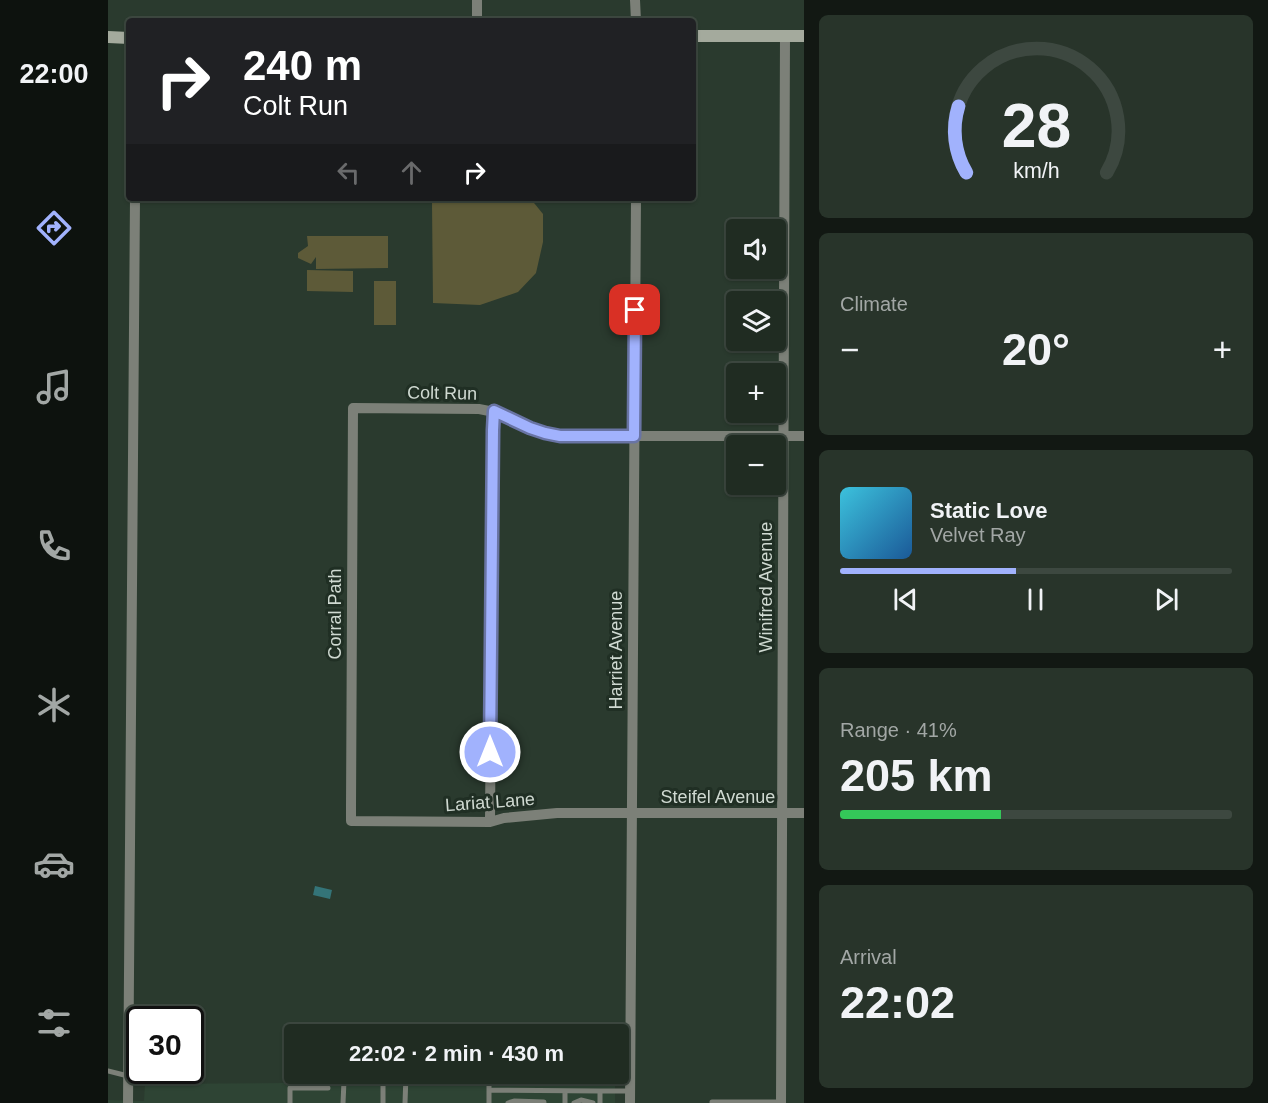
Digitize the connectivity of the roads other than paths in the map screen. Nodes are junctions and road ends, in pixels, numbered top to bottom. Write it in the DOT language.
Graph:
graph roads {
  1 [pos="477,0"];
  2 [pos="635,0"];
  3 [pos="477,18"];
  4 [pos="636,18"];
  5 [pos="696,36"];
  6 [pos="785,36"];
  7 [pos="804,36"];
  8 [pos="108,38"];
  9 [pos="126,38"];
  10 [pos="135,201"];
  11 [pos="636,201"];
  12 [pos="353,408"];
  13 [pos="494,411"];
  14 [pos="784,435"];
  15 [pos="634,436"];
  16 [pos="726,436"];
  17 [pos="786,436"];
  18 [pos="804,436"];
  19 [pos="784,495"];
  20 [pos="632,813"];
  21 [pos="781,813"];
  22 [pos="804,813"];
  23 [pos="351,821"];
  24 [pos="490,822"];
  25 [pos="129,1006"];
  26 [pos="108,1071"];
  27 [pos="126,1076"];
  28 [pos="128,1084"];
  29 [pos="344,1084"];
  30 [pos="382,1084"];
  31 [pos="328,1088"];
  32 [pos="489,1090"];
  33 [pos="544,1090"];
  34 [pos="565,1091"];
  35 [pos="600,1091"];
  36 [pos="630,1097"];
  37 [pos="544,1102"];
  38 [pos="712,1102"];
  39 [pos="128,1103"];
  40 [pos="290,1103"];
  41 [pos="343,1103"];
  42 [pos="383,1103"];
  43 [pos="405,1103"];
  44 [pos="489,1103"];
  45 [pos="508,1103"];
  46 [pos="565,1103"];
  47 [pos="574,1103"];
  48 [pos="593,1103"];
  49 [pos="600,1103"];
  50 [pos="781,1103"];
  1 -- 3 [label="street"];
  2 -- 4 [label="street"];
  5 -- 6 [label="street"];
  6 -- 7 [label="street"];
  6 -- 14 [label="street, Winifred Avenue"];
  8 -- 9 [label="street"];
  10 -- 25 [label="street"];
  11 -- 15 [label="street, Harriet Avenue"];
  12 -- 13 [label="street, Colt Run"];
  12 -- 23 [label="street, Corral Path"];
  13 -- 15 [label="street, Colt Run"];
  13 -- 24 [label="street"];
  15 -- 16 [label="street, Colt Run"];
  15 -- 20 [label="street, Harriet Avenue"];
  17 -- 18 [label="street, Colt Run"];
  19 -- 21 [label="street, Winifred Avenue"];
  20 -- 21 [label="street, Steifel Avenue"];
  20 -- 24 [label="street, Lariat Lane"];
  20 -- 36 [label="street, Harriet Avenue"];
  21 -- 22 [label="street, Steifel Avenue"];
  21 -- 50 [label="street, Winifred Avenue"];
  23 -- 24 [label="street, Lariat Lane"];
  26 -- 27 [label="lane"];
  28 -- 39 [label="street"];
  29 -- 41 [label="lane"];
  30 -- 42 [label="lane"];
  31 -- 40 [label="lane"];
  32 -- 33 [label="lane"];
  32 -- 43 [label="lane"];
  32 -- 44 [label="lane"];
  33 -- 34 [label="lane"];
  33 -- 37 [label="lane"];
  34 -- 35 [label="lane"];
  34 -- 46 [label="lane"];
  35 -- 36 [label="lane"];
  35 -- 49 [label="lane"];
  37 -- 45 [label="lane"];
  38 -- 50 [label="lane"];
  47 -- 48 [label="lane"];
}
